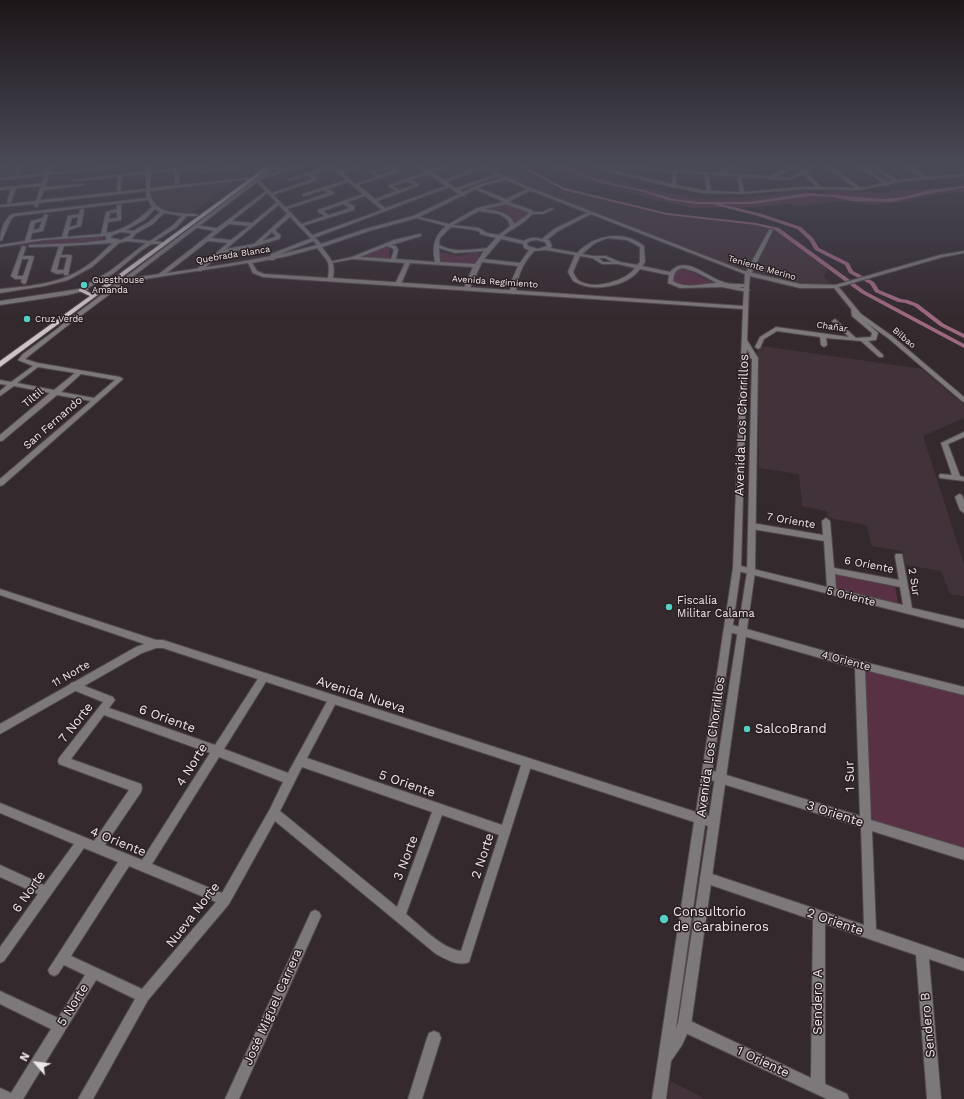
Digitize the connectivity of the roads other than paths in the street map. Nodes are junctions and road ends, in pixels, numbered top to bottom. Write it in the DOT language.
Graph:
graph roads {
  1 [pos="14,215"];
  2 [pos="46,215"];
  3 [pos="76,215"];
  4 [pos="81,215"];
  5 [pos="107,215"];
  6 [pos="119,215"];
  7 [pos="145,215"];
  8 [pos="159,215"];
  9 [pos="185,215"];
  10 [pos="192,215"];
  11 [pos="207,215"];
  12 [pos="209,215"];
  13 [pos="237,215"];
  14 [pos="264,215"];
  15 [pos="289,215"];
  16 [pos="291,215"];
  17 [pos="326,215"];
  18 [pos="334,215"];
  19 [pos="371,215"];
  20 [pos="419,215"];
  21 [pos="469,215"];
  22 [pos="505,215"];
  23 [pos="529,215"];
  24 [pos="585,215"];
  25 [pos="595,215"];
  26 [pos="196,216"];
  27 [pos="329,217"];
  28 [pos="415,217"];
  29 [pos="45,219"];
  30 [pos="106,222"];
  31 [pos="228,222"];
  32 [pos="253,225"];
  33 [pos="196,226"];
  34 [pos="301,226"];
  35 [pos="451,226"];
  36 [pos="512,226"];
  37 [pos="67,229"];
  38 [pos="218,230"];
  39 [pos="273,230"];
  40 [pos="771,230"];
  41 [pos="120,231"];
  42 [pos="30,232"];
  43 [pos="112,234"];
  44 [pos="133,234"];
  45 [pos="186,234"];
  46 [pos="103,235"];
  47 [pos="419,235"];
  48 [pos="175,237"];
  49 [pos="503,237"];
  50 [pos="64,238"];
  51 [pos="313,238"];
  52 [pos="207,239"];
  53 [pos="0,240"];
  54 [pos="127,240"];
  55 [pos="544,240"];
  56 [pos="27,241"];
  57 [pos="152,241"];
  58 [pos="111,242"];
  59 [pos="161,242"];
  60 [pos="232,242"];
  61 [pos="527,242"];
  62 [pos="62,244"];
  63 [pos="436,245"];
  64 [pos="0,246"];
  65 [pos="255,246"];
  66 [pos="320,246"];
  67 [pos="388,246"];
  68 [pos="24,247"];
  69 [pos="549,248"];
  70 [pos="0,249"];
  71 [pos="488,249"];
  72 [pos="532,250"];
  73 [pos="219,252"];
  74 [pos="964,252"];
  75 [pos="579,254"];
  76 [pos="58,256"];
  77 [pos="20,258"];
  78 [pos="353,258"];
  79 [pos="272,259"];
  80 [pos="480,260"];
  81 [pos="393,261"];
  82 [pos="408,261"];
  83 [pos="250,262"];
  84 [pos="331,262"];
  85 [pos="438,263"];
  86 [pos="521,265"];
  87 [pos="476,266"];
  88 [pos="638,267"];
  89 [pos="199,270"];
  90 [pos="67,271"];
  91 [pos="671,274"];
  92 [pos="748,274"];
  93 [pos="161,275"];
  94 [pos="26,277"];
  95 [pos="330,278"];
  96 [pos="66,279"];
  97 [pos="127,279"];
  98 [pos="115,281"];
  99 [pos="105,283"];
  100 [pos="717,283"];
  101 [pos="398,284"];
  102 [pos="835,286"];
  103 [pos="22,288"];
  104 [pos="467,288"];
  105 [pos="746,288"];
  106 [pos="81,290"];
  107 [pos="0,291"];
  108 [pos="512,292"];
  109 [pos="90,296"];
  110 [pos="0,303"];
  111 [pos="88,308"];
  112 [pos="746,308"];
  113 [pos="853,309"];
  114 [pos="835,321"];
  115 [pos="796,324"];
  116 [pos="61,328"];
  117 [pos="796,331"];
  118 [pos="823,335"];
  119 [pos="39,336"];
  120 [pos="854,339"];
  121 [pos="863,340"];
  122 [pos="747,344"];
  123 [pos="824,345"];
  124 [pos="758,347"];
  125 [pos="754,356"];
  126 [pos="881,356"];
  127 [pos="744,358"];
  128 [pos="0,359"];
  129 [pos="0,365"];
  130 [pos="37,365"];
  131 [pos="80,372"];
  132 [pos="0,382"];
  133 [pos="12,385"];
  134 [pos="55,393"];
  135 [pos="0,394"];
  136 [pos="95,400"];
  137 [pos="964,400"];
  138 [pos="964,434"];
  139 [pos="0,439"];
  140 [pos="943,476"];
  141 [pos="961,478"];
  142 [pos="0,483"];
  143 [pos="959,497"];
  144 [pos="964,510"];
  145 [pos="826,521"];
  146 [pos="752,526"];
  147 [pos="827,539"];
  148 [pos="899,556"];
  149 [pos="737,568"];
  150 [pos="830,570"];
  151 [pos="751,572"];
  152 [pos="904,584"];
  153 [pos="0,592"];
  154 [pos="832,592"];
  155 [pos="908,611"];
  156 [pos="964,624"];
  157 [pos="729,628"];
  158 [pos="742,632"];
  159 [pos="156,644"];
  160 [pos="860,665"];
  161 [pos="264,677"];
  162 [pos="74,686"];
  163 [pos="964,691"];
  164 [pos="333,699"];
  165 [pos="717,704"];
  166 [pos="731,709"];
  167 [pos="102,710"];
  168 [pos="0,729"];
  169 [pos="217,751"];
  170 [pos="300,761"];
  171 [pos="527,763"];
  172 [pos="707,774"];
  173 [pos="720,778"];
  174 [pos="290,779"];
  175 [pos="0,808"];
  176 [pos="439,810"];
  177 [pos="274,813"];
  178 [pos="700,819"];
  179 [pos="714,823"];
  180 [pos="866,824"];
  181 [pos="505,832"];
  182 [pos="82,842"];
  183 [pos="96,848"];
  184 [pos="964,854"];
  185 [pos="126,860"];
  186 [pos="144,867"];
  187 [pos="0,872"];
  188 [pos="706,878"];
  189 [pos="46,892"];
  190 [pos="225,900"];
  191 [pos="314,916"];
  192 [pos="819,916"];
  193 [pos="399,917"];
  194 [pos="870,933"];
  195 [pos="922,951"];
  196 [pos="0,957"];
  197 [pos="62,958"];
  198 [pos="964,965"];
  199 [pos="54,970"];
  200 [pos="93,973"];
  201 [pos="144,996"];
  202 [pos="0,997"];
  203 [pos="684,1025"];
  204 [pos="60,1026"];
  205 [pos="434,1038"];
  206 [pos="664,1059"];
  207 [pos="818,1088"];
  208 [pos="0,1095"];
  209 [pos="7,1099"];
  210 [pos="15,1099"];
  211 [pos="86,1099"];
  212 [pos="232,1099"];
  213 [pos="415,1099"];
  214 [pos="659,1099"];
  215 [pos="842,1099"];
  216 [pos="934,1099"];
  1 -- 53 [label="street"];
  2 -- 29 [label="street"];
  3 -- 37 [label="street"];
  4 -- 37 [label="street"];
  5 -- 30 [label="street"];
  6 -- 30 [label="street"];
  7 -- 41 [label="street"];
  8 -- 44 [label="street"];
  9 -- 57 [label="street"];
  10 -- 26 [label="street"];
  11 -- 48 [label="main road"];
  12 -- 33 [label="street"];
  13 -- 31 [label="street"];
  14 -- 32 [label="street"];
  15 -- 39 [label="street"];
  16 -- 34 [label="street"];
  17 -- 27 [label="street"];
  18 -- 27 [label="street"];
  19 -- 51 [label="street"];
  20 -- 28 [label="street, Quebrada Blanca"];
  21 -- 35 [label="street"];
  22 -- 36 [label="street"];
  23 -- 36 [label="street"];
  24 -- 55 [label="street"];
  25 -- 92 [label="street, Teniente Merino"];
  26 -- 59 [label="main road"];
  27 -- 34 [label="street"];
  28 -- 35 [label="street"];
  28 -- 66 [label="street, Quebrada Blanca"];
  29 -- 42 [label="street"];
  29 -- 42 [label="street"];
  30 -- 46 [label="street"];
  31 -- 32 [label="street"];
  31 -- 38 [label="street"];
  32 -- 60 [label="street"];
  33 -- 38 [label="street"];
  33 -- 45 [label="street"];
  34 -- 51 [label="street"];
  35 -- 49 [label="street"];
  35 -- 63 [label="street"];
  36 -- 49 [label="street"];
  37 -- 50 [label="street"];
  38 -- 52 [label="street"];
  39 -- 65 [label="street"];
  39 -- 65 [label="street"];
  40 -- 92 [label="street"];
  41 -- 43 [label="street"];
  41 -- 44 [label="street"];
  42 -- 56 [label="street"];
  43 -- 46 [label="street"];
  43 -- 58 [label="street"];
  44 -- 54 [label="street"];
  44 -- 57 [label="street"];
  45 -- 48 [label="main road"];
  45 -- 97 [label="street"];
  46 -- 50 [label="street"];
  47 -- 67 [label="street"];
  48 -- 98 [label="main road"];
  49 -- 61 [label="street"];
  49 -- 71 [label="street"];
  50 -- 56 [label="street"];
  51 -- 66 [label="street"];
  51 -- 79 [label="street"];
  52 -- 60 [label="street"];
  52 -- 93 [label="street"];
  54 -- 57 [label="street"];
  54 -- 58 [label="street"];
  55 -- 61 [label="street"];
  55 -- 69 [label="street"];
  56 -- 64 [label="street"];
  57 -- 59 [label="street"];
  57 -- 106 [label="street"];
  58 -- 62 [label="street"];
  58 -- 96 [label="street"];
  59 -- 99 [label="main road"];
  60 -- 73 [label="street"];
  61 -- 72 [label="street"];
  62 -- 68 [label="street"];
  62 -- 76 [label="street"];
  63 -- 71 [label="street"];
  63 -- 85 [label="street"];
  65 -- 73 [label="street"];
  66 -- 79 [label="street, Quebrada Blanca"];
  66 -- 84 [label="street"];
  67 -- 78 [label="street"];
  67 -- 81 [label="street"];
  68 -- 70 [label="street"];
  68 -- 77 [label="street"];
  69 -- 72 [label="street"];
  69 -- 75 [label="street"];
  71 -- 80 [label="street"];
  72 -- 86 [label="street"];
  73 -- 89 [label="street"];
  74 -- 102 [label="street, Teniente Merino"];
  75 -- 88 [label="street"];
  75 -- 88 [label="street"];
  75 -- 88 [label="street"];
  76 -- 90 [label="street"];
  76 -- 90 [label="street"];
  77 -- 94 [label="street"];
  77 -- 94 [label="street"];
  78 -- 81 [label="street"];
  78 -- 84 [label="street"];
  79 -- 83 [label="street, Quebrada Blanca"];
  80 -- 86 [label="street"];
  80 -- 87 [label="street"];
  81 -- 82 [label="street"];
  82 -- 85 [label="street"];
  82 -- 101 [label="street"];
  83 -- 89 [label="street, Quebrada Blanca"];
  83 -- 95 [label="street, Avenida Regimiento"];
  84 -- 95 [label="street"];
  85 -- 87 [label="street"];
  86 -- 108 [label="street"];
  87 -- 104 [label="street"];
  88 -- 91 [label="street"];
  89 -- 93 [label="street, Quebrada Blanca"];
  90 -- 96 [label="street"];
  91 -- 100 [label="street"];
  91 -- 100 [label="street"];
  92 -- 102 [label="street, Teniente Merino"];
  92 -- 105 [label="street"];
  93 -- 97 [label="street, Quebrada Blanca"];
  94 -- 103 [label="street"];
  95 -- 101 [label="street, Avenida Regimiento"];
  96 -- 103 [label="street"];
  97 -- 98 [label="street, Quebrada Blanca"];
  97 -- 111 [label="street"];
  98 -- 99 [label="street, Quebrada Blanca"];
  98 -- 109 [label="main road"];
  99 -- 106 [label="street, Quebrada Blanca"];
  99 -- 109 [label="main road"];
  100 -- 105 [label="street"];
  101 -- 104 [label="street, Avenida Regimiento"];
  102 -- 113 [label="street, Bilbao"];
  103 -- 107 [label="street"];
  104 -- 108 [label="street, Avenida Regimiento"];
  105 -- 112 [label="street"];
  106 -- 109 [label="main road"];
  106 -- 110 [label="street, Quebrada Blanca"];
  108 -- 112 [label="street, Avenida Regimiento"];
  109 -- 111 [label="main road"];
  109 -- 119 [label="main road"];
  109 -- 128 [label="main road"];
  111 -- 116 [label="street"];
  112 -- 122 [label="street"];
  113 -- 121 [label="street, Chañar"];
  113 -- 137 [label="street, Bilbao"];
  114 -- 120 [label="street"];
  115 -- 117 [label="street"];
  116 -- 119 [label="main road"];
  116 -- 130 [label="street"];
  117 -- 118 [label="street, Chañar"];
  117 -- 124 [label="street, Chañar"];
  118 -- 120 [label="street, Chañar"];
  118 -- 123 [label="street"];
  119 -- 129 [label="main road"];
  120 -- 121 [label="street, Chañar"];
  121 -- 126 [label="street"];
  122 -- 124 [label="street"];
  122 -- 125 [label="street, Avenida Los Chorrillos"];
  122 -- 127 [label="street, Avenida Los Chorrillos"];
  124 -- 125 [label="street, Chañar"];
  125 -- 127 [label="street"];
  125 -- 146 [label="street, Avenida Los Chorrillos"];
  127 -- 149 [label="street, Avenida Los Chorrillos"];
  130 -- 131 [label="street"];
  130 -- 133 [label="street"];
  131 -- 134 [label="street, Tiltil"];
  131 -- 136 [label="street, San Fernando"];
  132 -- 133 [label="street"];
  133 -- 134 [label="street"];
  133 -- 135 [label="street"];
  134 -- 136 [label="street"];
  134 -- 139 [label="street, Tiltil"];
  136 -- 142 [label="street, San Fernando"];
  138 -- 141 [label="street"];
  140 -- 141 [label="street"];
  143 -- 144 [label="street"];
  145 -- 147 [label="street"];
  146 -- 147 [label="street, 7 Oriente"];
  146 -- 151 [label="street, Avenida Los Chorrillos"];
  147 -- 150 [label="street"];
  148 -- 152 [label="street, 2 Sur"];
  149 -- 151 [label="street, 5 Oriente"];
  149 -- 157 [label="street, Avenida Los Chorrillos"];
  150 -- 152 [label="street, 6 Oriente"];
  150 -- 154 [label="street"];
  151 -- 154 [label="street, 5 Oriente"];
  151 -- 158 [label="street, Avenida Los Chorrillos"];
  152 -- 155 [label="street, 2 Sur"];
  153 -- 159 [label="street, Avenida Nueva"];
  154 -- 155 [label="street, 5 Oriente"];
  155 -- 156 [label="street, 5 Oriente"];
  157 -- 158 [label="street, 4 Oriente"];
  157 -- 165 [label="street, Avenida Los Chorrillos"];
  158 -- 160 [label="street, 4 Oriente"];
  158 -- 166 [label="street, Avenida Los Chorrillos"];
  159 -- 161 [label="street, Avenida Nueva"];
  159 -- 162 [label="street, 11 Norte"];
  160 -- 163 [label="street, 4 Oriente"];
  160 -- 180 [label="street, 1 Sur"];
  161 -- 164 [label="street, Avenida Nueva"];
  161 -- 169 [label="street, 4 Norte"];
  162 -- 167 [label="street, 7 Norte"];
  162 -- 168 [label="street, 11 Norte"];
  164 -- 170 [label="street, Nueva Norte"];
  164 -- 171 [label="street, Avenida Nueva"];
  165 -- 166 [label="street"];
  165 -- 172 [label="street, Avenida Los Chorrillos"];
  166 -- 173 [label="street, Avenida Los Chorrillos"];
  167 -- 169 [label="street, 6 Oriente"];
  167 -- 183 [label="street, 7 Norte"];
  169 -- 174 [label="street, 6 Oriente"];
  169 -- 186 [label="street, 4 Norte"];
  170 -- 174 [label="street, Nueva Norte"];
  170 -- 176 [label="street, 5 Oriente"];
  171 -- 178 [label="street, Avenida Nueva"];
  171 -- 181 [label="street, 2 Norte"];
  172 -- 173 [label="street, 3 Oriente"];
  172 -- 178 [label="street, Avenida Los Chorrillos"];
  173 -- 179 [label="street, Avenida Los Chorrillos"];
  173 -- 180 [label="street, 3 Oriente"];
  174 -- 177 [label="street, Nueva Norte"];
  175 -- 182 [label="street, 4 Oriente"];
  176 -- 181 [label="street, 5 Oriente"];
  176 -- 193 [label="street, 3 Norte"];
  177 -- 190 [label="street, Nueva Norte"];
  177 -- 193 [label="street"];
  178 -- 179 [label="street, Avenida Nueva"];
  178 -- 206 [label="street, Avenida Los Chorrillos"];
  179 -- 188 [label="street, Avenida Los Chorrillos"];
  180 -- 184 [label="street, 3 Oriente"];
  180 -- 194 [label="street, 1 Sur"];
  181 -- 193 [label="street, 2 Norte"];
  182 -- 183 [label="street, 4 Oriente"];
  182 -- 189 [label="street, 6 Norte"];
  183 -- 185 [label="street, 4 Oriente"];
  185 -- 186 [label="street, 4 Oriente"];
  185 -- 197 [label="street"];
  186 -- 190 [label="street, 4 Oriente"];
  187 -- 189 [label="street"];
  188 -- 192 [label="street, 2 Oriente"];
  188 -- 203 [label="street, Avenida Los Chorrillos"];
  189 -- 196 [label="street, 6 Norte"];
  190 -- 201 [label="street, Nueva Norte"];
  191 -- 212 [label="street, José Miguel Carrera"];
  192 -- 194 [label="street, 2 Oriente"];
  192 -- 207 [label="street, Sendero A"];
  194 -- 195 [label="street, 2 Oriente"];
  195 -- 198 [label="street, 2 Oriente"];
  195 -- 216 [label="street, Sendero B"];
  197 -- 199 [label="street"];
  197 -- 200 [label="street"];
  200 -- 201 [label="street"];
  200 -- 204 [label="street, 5 Norte"];
  201 -- 211 [label="street, Nueva Norte"];
  202 -- 204 [label="street"];
  203 -- 206 [label="street, Avenida Los Chorrillos"];
  203 -- 207 [label="street, 1 Oriente"];
  204 -- 210 [label="street, 5 Norte"];
  205 -- 213 [label="street"];
  206 -- 214 [label="street, Avenida Los Chorrillos"];
  207 -- 215 [label="street, 1 Oriente"];
  208 -- 209 [label="street"];
}
